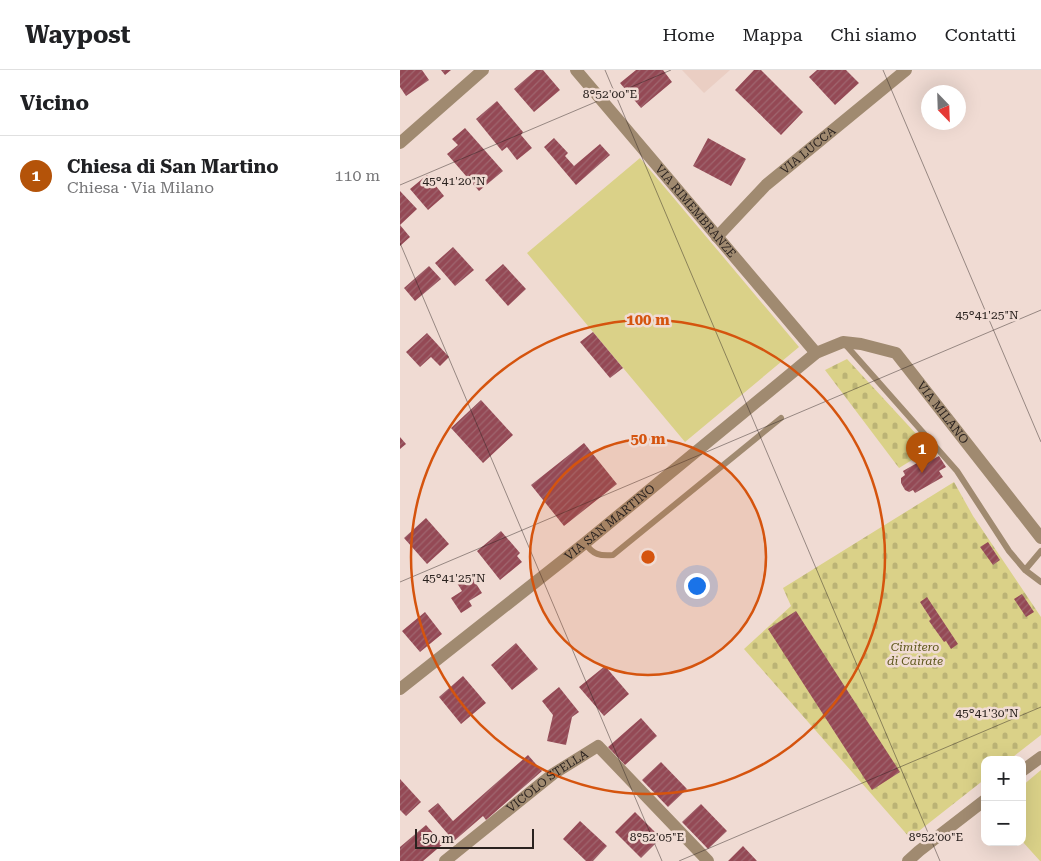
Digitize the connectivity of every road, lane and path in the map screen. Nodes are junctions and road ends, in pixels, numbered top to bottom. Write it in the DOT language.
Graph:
graph roads {
  1 [pos="483,70"];
  2 [pos="576,70"];
  3 [pos="906,70"];
  4 [pos="400,143"];
  5 [pos="717,237"];
  6 [pos="843,342"];
  7 [pos="816,353"];
  8 [pos="781,418"];
  9 [pos="1041,538"];
  10 [pos="585,544"];
  11 [pos="1041,551"];
  12 [pos="1025,570"];
  13 [pos="1041,582"];
  14 [pos="400,689"];
  15 [pos="1041,757"];
  16 [pos="1026,768"];
  17 [pos="984,801"];
  18 [pos="445,861"];
  19 [pos="708,861"];
  20 [pos="908,861"];
  1 -- 4 [label="street"];
  2 -- 5 [label="street, VIA RIMEMBRANZE"];
  3 -- 5 [label="street, VIA LUCCA"];
  5 -- 7 [label="street, VIA RIMEMBRANZE"];
  6 -- 7 [label="street"];
  6 -- 9 [label="street, VIA MILANO"];
  6 -- 12 [label="lane"];
  7 -- 10 [label="street, VIA SAN MARTINO"];
  8 -- 10 [label="lane"];
  10 -- 14 [label="street, VIA SAN MARTINO"];
  11 -- 12 [label="lane"];
  12 -- 13 [label="lane"];
  15 -- 16 [label="street"];
  17 -- 20 [label="street"];
  18 -- 19 [label="street, VICOLO STELLA"];
}
